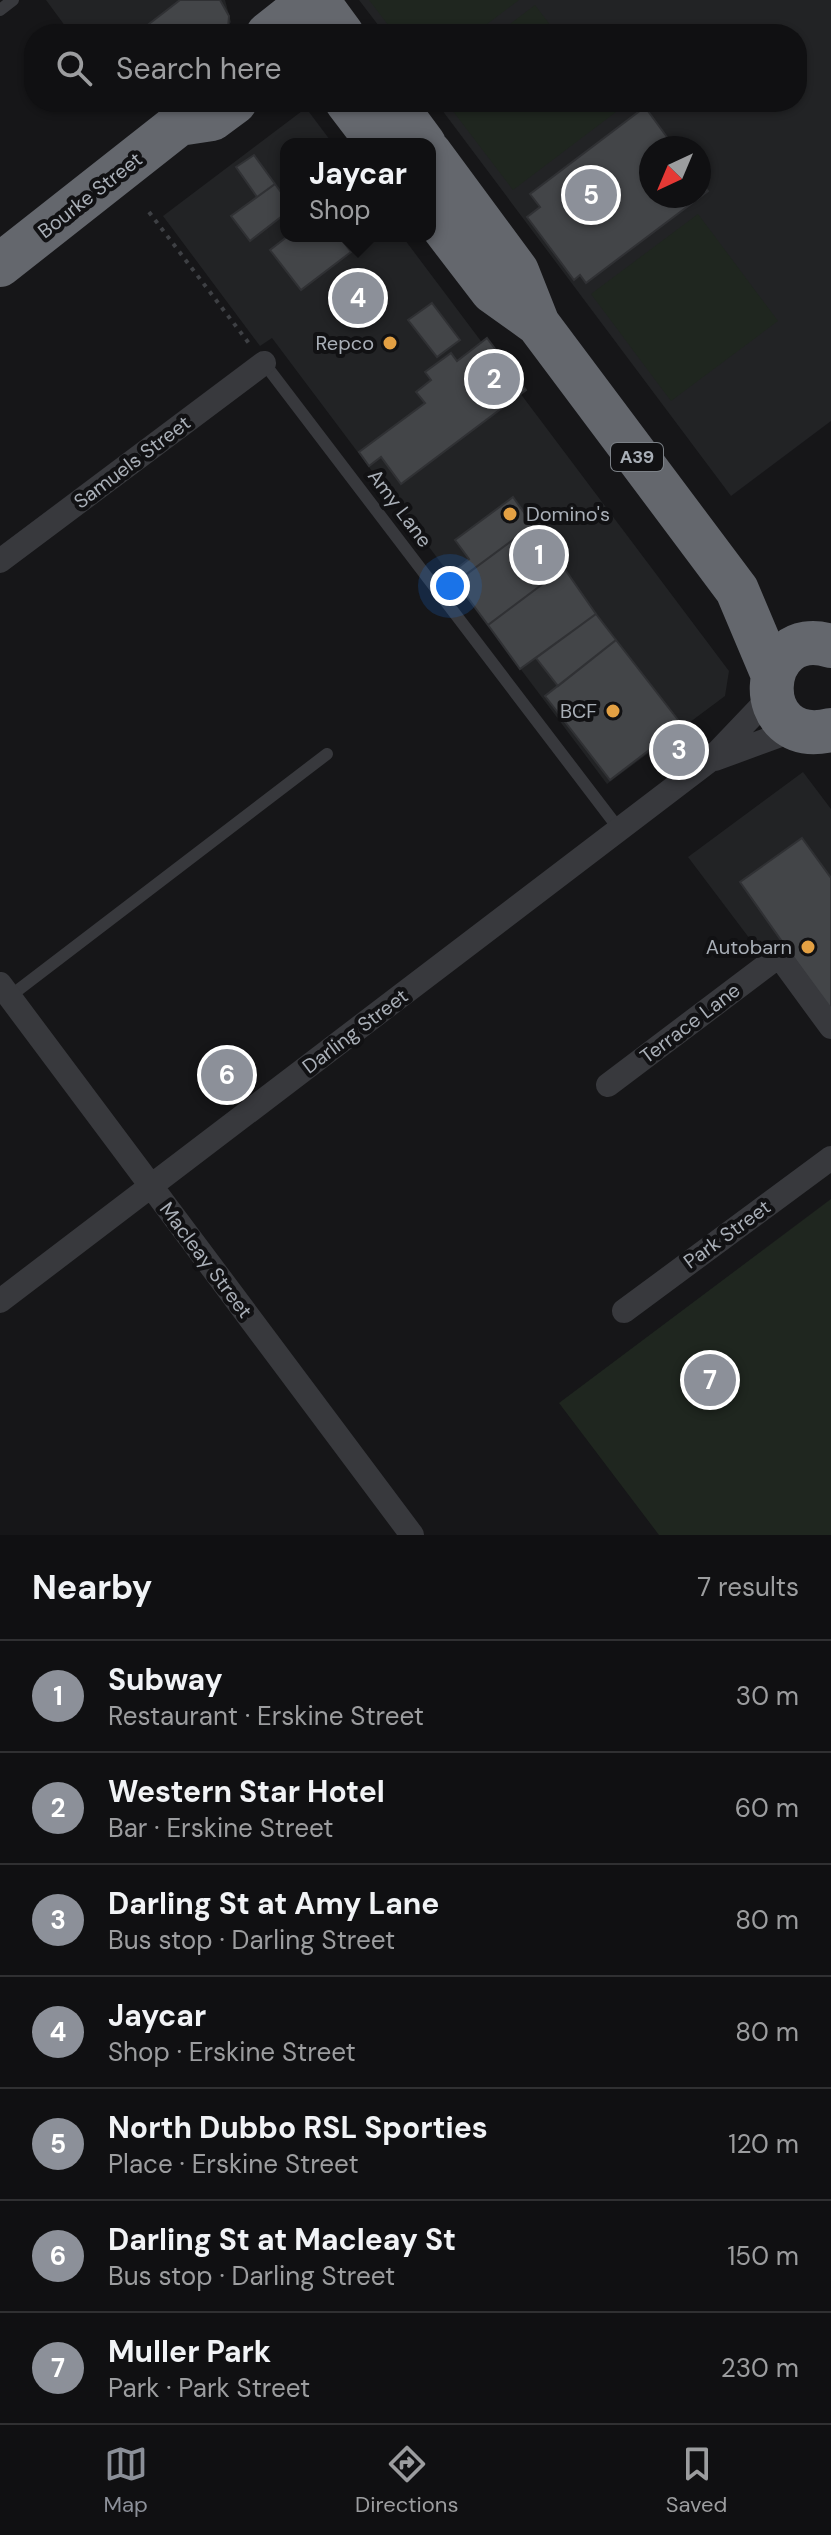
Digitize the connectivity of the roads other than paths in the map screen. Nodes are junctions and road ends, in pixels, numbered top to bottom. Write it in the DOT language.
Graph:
graph roads {
  1 [pos="13,0"];
  2 [pos="0,10"];
  3 [pos="221,112"];
  4 [pos="355,112"];
  5 [pos="400,112"];
  6 [pos="184,113"];
  7 [pos="374,138"];
  8 [pos="420,138"];
  9 [pos="436,161"];
  10 [pos="436,218"];
  11 [pos="0,265"];
  12 [pos="538,324"];
  13 [pos="264,363"];
  14 [pos="0,561"];
  15 [pos="737,590"];
  16 [pos="820,645"];
  17 [pos="803,718"];
  18 [pos="327,754"];
  19 [pos="709,761"];
  20 [pos="619,829"];
  21 [pos="5,990"];
  22 [pos="831,1027"];
  23 [pos="608,1085"];
  24 [pos="831,1158"];
  25 [pos="152,1187"];
  26 [pos="0,1301"];
  27 [pos="624,1311"];
  28 [pos="412,1535"];
  1 -- 2 [label="lane"];
  3 -- 6 [label="highway, Bourke Street"];
  4 -- 7 [label="highway"];
  5 -- 8 [label="highway"];
  6 -- 11 [label="highway, Bourke Street"];
  9 -- 12 [label="highway, A39"];
  10 -- 12 [label="highway, A39"];
  12 -- 15 [label="highway, A39"];
  13 -- 14 [label="street, Samuels Street"];
  13 -- 20 [label="lane, Amy Lane"];
  15 -- 16 [label="highway, A39"];
  15 -- 17 [label="highway, A39"];
  16 -- 17 [label="highway, A39"];
  17 -- 19 [label="street, Darling Street"];
  17 -- 19 [label="street, Darling Street"];
  18 -- 21 [label="lane"];
  19 -- 20 [label="street, Darling Street"];
  20 -- 25 [label="street, Darling Street"];
  21 -- 25 [label="street, Macleay Street"];
  22 -- 23 [label="street, Terrace Lane"];
  24 -- 27 [label="street, Park Street"];
  25 -- 26 [label="street, Darling Street"];
  25 -- 28 [label="street, Macleay Street"];
}
